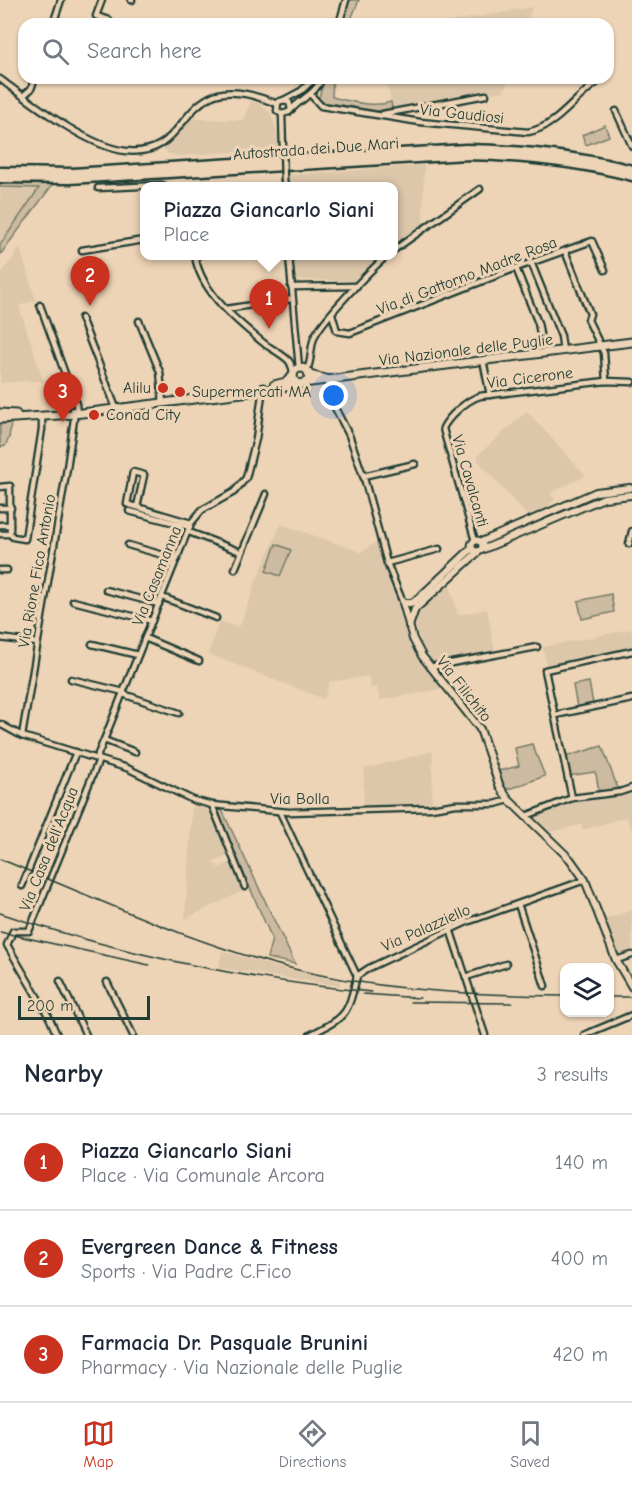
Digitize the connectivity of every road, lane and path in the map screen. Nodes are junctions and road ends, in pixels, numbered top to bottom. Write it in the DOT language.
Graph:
graph roads {
  1 [pos="61,0"];
  2 [pos="102,0"];
  3 [pos="346,0"];
  4 [pos="55,18"];
  5 [pos="102,18"];
  6 [pos="341,18"];
  7 [pos="0,79"];
  8 [pos="33,84"];
  9 [pos="309,84"];
  10 [pos="318,84"];
  11 [pos="596,84"];
  12 [pos="311,95"];
  13 [pos="486,95"];
  14 [pos="23,96"];
  15 [pos="284,100"];
  16 [pos="277,104"];
  17 [pos="290,111"];
  18 [pos="616,111"];
  19 [pos="282,114"];
  20 [pos="378,115"];
  21 [pos="632,146"];
  22 [pos="632,170"];
  23 [pos="0,172"];
  24 [pos="70,176"];
  25 [pos="632,176"];
  26 [pos="48,177"];
  27 [pos="0,178"];
  28 [pos="284,182"];
  29 [pos="140,185"];
  30 [pos="98,188"];
  31 [pos="480,189"];
  32 [pos="140,241"];
  33 [pos="398,246"];
  34 [pos="82,250"];
  35 [pos="565,251"];
  36 [pos="196,260"];
  37 [pos="289,260"];
  38 [pos="381,260"];
  39 [pos="531,262"];
  40 [pos="516,268"];
  41 [pos="605,270"];
  42 [pos="358,286"];
  43 [pos="291,287"];
  44 [pos="291,299"];
  45 [pos="40,304"];
  46 [pos="226,309"];
  47 [pos="332,314"];
  48 [pos="81,318"];
  49 [pos="139,321"];
  50 [pos="540,334"];
  51 [pos="632,340"];
  52 [pos="600,344"];
  53 [pos="563,349"];
  54 [pos="482,360"];
  55 [pos="300,373"];
  56 [pos="326,380"];
  57 [pos="606,381"];
  58 [pos="632,382"];
  59 [pos="302,384"];
  60 [pos="263,389"];
  61 [pos="490,395"];
  62 [pos="163,401"];
  63 [pos="115,406"];
  64 [pos="75,412"];
  65 [pos="0,413"];
  66 [pos="42,416"];
  67 [pos="0,419"];
  68 [pos="443,428"];
  69 [pos="415,464"];
  70 [pos="363,477"];
  71 [pos="0,487"];
  72 [pos="631,491"];
  73 [pos="266,494"];
  74 [pos="137,507"];
  75 [pos="0,508"];
  76 [pos="10,508"];
  77 [pos="129,511"];
  78 [pos="0,525"];
  79 [pos="10,525"];
  80 [pos="190,527"];
  81 [pos="632,531"];
  82 [pos="0,534"];
  83 [pos="9,534"];
  84 [pos="478,541"];
  85 [pos="629,544"];
  86 [pos="128,545"];
  87 [pos="439,549"];
  88 [pos="476,550"];
  89 [pos="241,552"];
  90 [pos="177,559"];
  91 [pos="387,563"];
  92 [pos="235,569"];
  93 [pos="0,570"];
  94 [pos="8,570"];
  95 [pos="106,590"];
  96 [pos="162,597"];
  97 [pos="73,601"];
  98 [pos="403,603"];
  99 [pos="159,604"];
  100 [pos="216,618"];
  101 [pos="152,621"];
  102 [pos="409,627"];
  103 [pos="0,638"];
  104 [pos="145,638"];
  105 [pos="38,643"];
  106 [pos="92,644"];
  107 [pos="537,648"];
  108 [pos="632,651"];
  109 [pos="138,655"];
  110 [pos="199,661"];
  111 [pos="430,667"];
  112 [pos="71,679"];
  113 [pos="123,693"];
  114 [pos="632,699"];
  115 [pos="179,713"];
  116 [pos="555,715"];
  117 [pos="0,724"];
  118 [pos="22,736"];
  119 [pos="104,740"];
  120 [pos="76,752"];
  121 [pos="135,752"];
  122 [pos="99,758"];
  123 [pos="632,788"];
  124 [pos="572,798"];
  125 [pos="509,800"];
  126 [pos="212,805"];
  127 [pos="280,812"];
  128 [pos="526,816"];
  129 [pos="585,880"];
  130 [pos="22,886"];
  131 [pos="245,887"];
  132 [pos="518,904"];
  133 [pos="450,929"];
  134 [pos="632,955"];
  135 [pos="616,960"];
  136 [pos="506,964"];
  137 [pos="357,976"];
  138 [pos="466,977"];
  139 [pos="60,981"];
  140 [pos="107,982"];
  141 [pos="545,986"];
  142 [pos="632,987"];
  143 [pos="632,1015"];
  144 [pos="57,1035"];
  145 [pos="86,1035"];
  146 [pos="133,1035"];
  147 [pos="312,1035"];
  148 [pos="485,1035"];
  149 [pos="584,1035"];
  1 -- 4 [label="street"];
  2 -- 5 [label="street"];
  3 -- 6 [label="street"];
  7 -- 14 [label="street"];
  8 -- 14 [label="street"];
  9 -- 15 [label="street"];
  10 -- 12 [label="street"];
  11 -- 20 [label="street, Via Gaudiosi"];
  12 -- 17 [label="street"];
  12 -- 20 [label="street, Via Gaudiosi"];
  13 -- 20 [label="street"];
  14 -- 16 [label="street"];
  15 -- 16 [label="street"];
  15 -- 17 [label="street"];
  16 -- 19 [label="street"];
  17 -- 19 [label="street"];
  18 -- 21 [label="street"];
  19 -- 28 [label="street, bridge"];
  22 -- 24 [label="highway, Autostrada dei Due Mari"];
  23 -- 26 [label="highway, Autostrada dei Due Mari"];
  24 -- 25 [label="highway, Autostrada dei Due Mari"];
  24 -- 26 [label="highway, Autostrada dei Due Mari"];
  26 -- 27 [label="highway, Autostrada dei Due Mari"];
  29 -- 30 [label="street"];
  31 -- 33 [label="street"];
  32 -- 34 [label="street"];
  35 -- 39 [label="street, Via di Gattorno Madre Rosa"];
  35 -- 41 [label="street, Via di Gattorno Madre Rosa"];
  35 -- 52 [label="street"];
  36 -- 46 [label="street"];
  37 -- 43 [label="street"];
  38 -- 42 [label="street"];
  39 -- 40 [label="street, Via di Gattorno Madre Rosa"];
  39 -- 53 [label="street"];
  40 -- 47 [label="street, Via di Gattorno Madre Rosa"];
  40 -- 50 [label="street"];
  42 -- 43 [label="street"];
  42 -- 47 [label="street"];
  43 -- 44 [label="street"];
  44 -- 46 [label="street"];
  44 -- 55 [label="street"];
  45 -- 64 [label="street"];
  46 -- 55 [label="street"];
  47 -- 55 [label="street"];
  48 -- 63 [label="street"];
  49 -- 62 [label="street"];
  51 -- 52 [label="main road, Via Nazionale delle Puglie"];
  52 -- 53 [label="main road, Via Nazionale delle Puglie"];
  52 -- 57 [label="street"];
  53 -- 54 [label="main road, Via Nazionale delle Puglie"];
  54 -- 56 [label="main road, Via Nazionale delle Puglie"];
  54 -- 61 [label="street"];
  55 -- 56 [label="main road, Via Nazionale delle Puglie"];
  55 -- 59 [label="main road"];
  55 -- 59 [label="main road"];
  55 -- 60 [label="main road, Via Nazionale delle Puglie"];
  56 -- 59 [label="main road, Via Nazionale delle Puglie"];
  56 -- 70 [label="street, Via Filichito"];
  57 -- 58 [label="street, Via Cicerone"];
  57 -- 61 [label="street, Via Cicerone"];
  59 -- 60 [label="main road, Via Nazionale delle Puglie"];
  60 -- 62 [label="main road, Via Nazionale delle Puglie"];
  60 -- 80 [label="street, Via Casamanna"];
  61 -- 68 [label="street, Via Cicerone"];
  62 -- 63 [label="main road, Via Nazionale delle Puglie"];
  63 -- 64 [label="main road, Via Nazionale delle Puglie"];
  64 -- 65 [label="main road, Via Nazionale delle Puglie"];
  64 -- 66 [label="main road, Via Nazionale delle Puglie"];
  64 -- 105 [label="street, Via Rione Fico Antonio"];
  66 -- 67 [label="main road, Via Nazionale delle Puglie"];
  66 -- 83 [label="street"];
  68 -- 84 [label="street, Via Cavalcanti"];
  69 -- 70 [label="street"];
  70 -- 91 [label="street, Via Filichito"];
  71 -- 76 [label="street"];
  72 -- 84 [label="street"];
  72 -- 88 [label="street"];
  73 -- 89 [label="street"];
  74 -- 74 [label="street"];
  74 -- 80 [label="street"];
  75 -- 76 [label="street"];
  76 -- 79 [label="street"];
  77 -- 80 [label="street"];
  78 -- 79 [label="street"];
  79 -- 83 [label="street"];
  80 -- 89 [label="street"];
  80 -- 90 [label="street, Via Casamanna"];
  81 -- 85 [label="street"];
  82 -- 83 [label="street"];
  84 -- 88 [label="street"];
  84 -- 88 [label="street"];
  86 -- 90 [label="street"];
  87 -- 91 [label="street"];
  88 -- 98 [label="street"];
  88 -- 102 [label="street"];
  89 -- 92 [label="street"];
  90 -- 96 [label="street, Via Casamanna"];
  91 -- 98 [label="street, Via Filichito"];
  93 -- 94 [label="street"];
  95 -- 99 [label="street"];
  96 -- 99 [label="street, Via Casamanna"];
  96 -- 100 [label="street"];
  97 -- 101 [label="street"];
  98 -- 102 [label="street, Via Filichito"];
  99 -- 101 [label="street, Via Casamanna"];
  101 -- 104 [label="street, Via Casamanna"];
  102 -- 111 [label="street, Via Filichito"];
  103 -- 105 [label="street"];
  104 -- 109 [label="street, Via Casamanna"];
  104 -- 110 [label="street"];
  105 -- 118 [label="street, Via Rione Fico Antonio"];
  106 -- 109 [label="street"];
  107 -- 111 [label="street"];
  108 -- 116 [label="street"];
  109 -- 113 [label="street, Via Casamanna"];
  111 -- 125 [label="street, Via Filichito"];
  112 -- 113 [label="street"];
  113 -- 115 [label="street"];
  113 -- 119 [label="street, Via Casamanna"];
  114 -- 116 [label="street"];
  116 -- 124 [label="street"];
  117 -- 118 [label="street"];
  118 -- 120 [label="street"];
  119 -- 121 [label="street"];
  119 -- 122 [label="street, Via Casamanna"];
  120 -- 122 [label="street"];
  120 -- 130 [label="street"];
  122 -- 126 [label="street, Via Bolla"];
  122 -- 144 [label="street, Via Casa dell'Acqua"];
  123 -- 124 [label="street"];
  124 -- 128 [label="street"];
  125 -- 127 [label="street, Via Bolla"];
  125 -- 128 [label="street, Via Filichito"];
  126 -- 127 [label="street, Via Bolla"];
  126 -- 131 [label="street"];
  127 -- 137 [label="street"];
  128 -- 129 [label="street, Via Filichito"];
  129 -- 132 [label="street, Via Palazziello"];
  129 -- 135 [label="street, Via Filichito"];
  132 -- 133 [label="street, Via Palazziello"];
  132 -- 141 [label="street"];
  133 -- 137 [label="street, Via Palazziello"];
  133 -- 138 [label="street"];
  134 -- 135 [label="street"];
  135 -- 142 [label="street, Via Filichito"];
  136 -- 138 [label="street"];
  137 -- 147 [label="street"];
  138 -- 148 [label="street"];
  139 -- 145 [label="street"];
  140 -- 146 [label="street"];
  143 -- 149 [label="street"];
}
